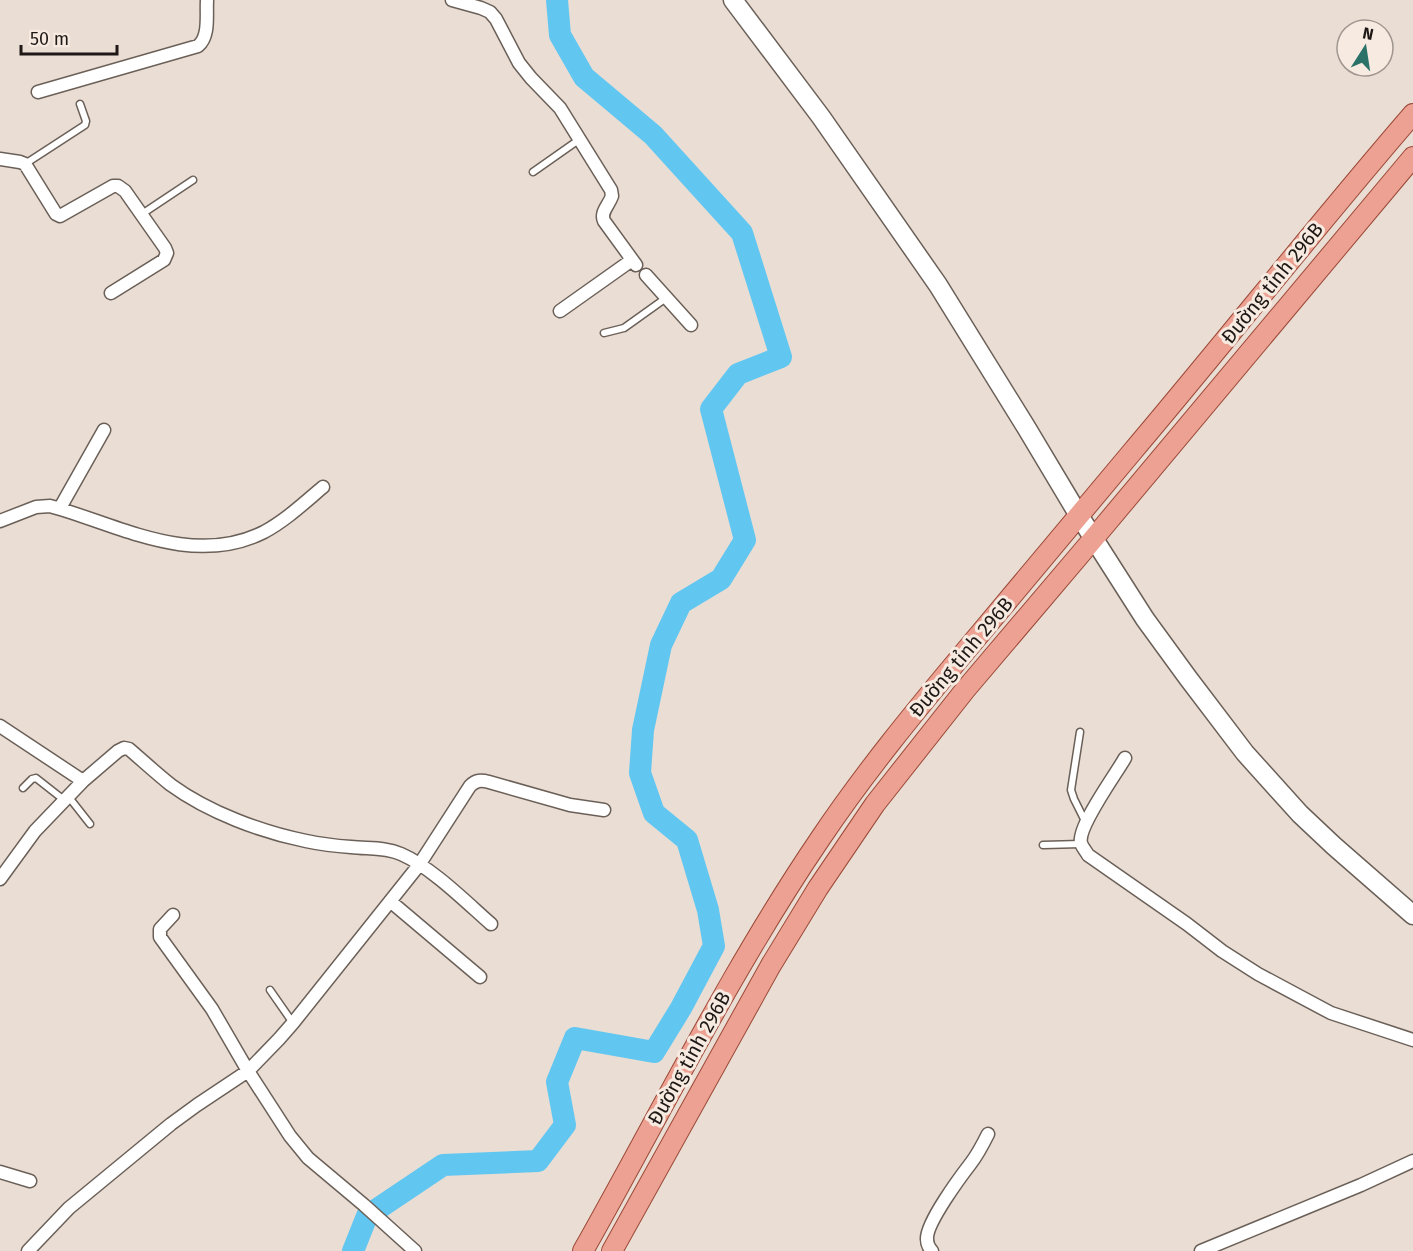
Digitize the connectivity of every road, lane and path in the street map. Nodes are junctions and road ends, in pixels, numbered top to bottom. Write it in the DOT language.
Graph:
graph roads {
  1 [pos="207,0"];
  2 [pos="452,0"];
  3 [pos="733,0"];
  4 [pos="38,92"];
  5 [pos="80,104"];
  6 [pos="1413,114"];
  7 [pos="580,139"];
  8 [pos="1413,157"];
  9 [pos="0,159"];
  10 [pos="25,164"];
  11 [pos="533,172"];
  12 [pos="193,180"];
  13 [pos="141,214"];
  14 [pos="646,274"];
  15 [pos="111,293"];
  16 [pos="667,297"];
  17 [pos="560,311"];
  18 [pos="691,326"];
  19 [pos="604,333"];
  20 [pos="104,430"];
  21 [pos="323,487"];
  22 [pos="60,508"];
  23 [pos="1078,514"];
  24 [pos="0,521"];
  25 [pos="1094,538"];
  26 [pos="0,726"];
  27 [pos="1080,732"];
  28 [pos="1125,758"];
  29 [pos="83,781"];
  30 [pos="23,788"];
  31 [pos="67,798"];
  32 [pos="604,810"];
  33 [pos="1086,822"];
  34 [pos="90,824"];
  35 [pos="1081,844"];
  36 [pos="1043,845"];
  37 [pos="419,865"];
  38 [pos="0,879"];
  39 [pos="390,901"];
  40 [pos="173,915"];
  41 [pos="1413,915"];
  42 [pos="491,924"];
  43 [pos="480,977"];
  44 [pos="270,990"];
  45 [pos="293,1023"];
  46 [pos="1413,1040"];
  47 [pos="248,1071"];
  48 [pos="988,1134"];
  49 [pos="1413,1161"];
  50 [pos="0,1172"];
  51 [pos="30,1181"];
  52 [pos="28,1251"];
  53 [pos="415,1251"];
  54 [pos="583,1251"];
  55 [pos="612,1251"];
  56 [pos="932,1251"];
  57 [pos="1201,1251"];
  1 -- 4 [label="street"];
  2 -- 7 [label="street"];
  3 -- 23 [label="street"];
  5 -- 10 [label="lane"];
  6 -- 23 [label="main road, Đường tỉnh 296B"];
  7 -- 11 [label="lane"];
  7 -- 17 [label="street"];
  8 -- 25 [label="main road, Đường tỉnh 296B"];
  9 -- 10 [label="street"];
  10 -- 13 [label="street"];
  12 -- 13 [label="lane"];
  13 -- 15 [label="street"];
  14 -- 16 [label="street"];
  16 -- 18 [label="street"];
  16 -- 19 [label="lane"];
  20 -- 22 [label="street"];
  21 -- 22 [label="street"];
  22 -- 24 [label="street"];
  23 -- 25 [label="street"];
  23 -- 54 [label="main road, Đường tỉnh 296B"];
  25 -- 41 [label="street"];
  25 -- 55 [label="main road, Đường tỉnh 296B"];
  26 -- 29 [label="street"];
  27 -- 33 [label="lane"];
  28 -- 33 [label="street"];
  29 -- 31 [label="street"];
  29 -- 37 [label="street"];
  30 -- 31 [label="lane"];
  31 -- 34 [label="lane"];
  31 -- 38 [label="street"];
  32 -- 37 [label="street"];
  33 -- 35 [label="street"];
  35 -- 36 [label="lane"];
  35 -- 46 [label="street"];
  37 -- 39 [label="street"];
  37 -- 42 [label="street"];
  39 -- 43 [label="street"];
  39 -- 45 [label="street"];
  40 -- 47 [label="street"];
  44 -- 45 [label="lane"];
  45 -- 47 [label="street"];
  47 -- 52 [label="street"];
  47 -- 53 [label="street"];
  48 -- 56 [label="street"];
  49 -- 57 [label="street"];
  50 -- 51 [label="street"];
}
